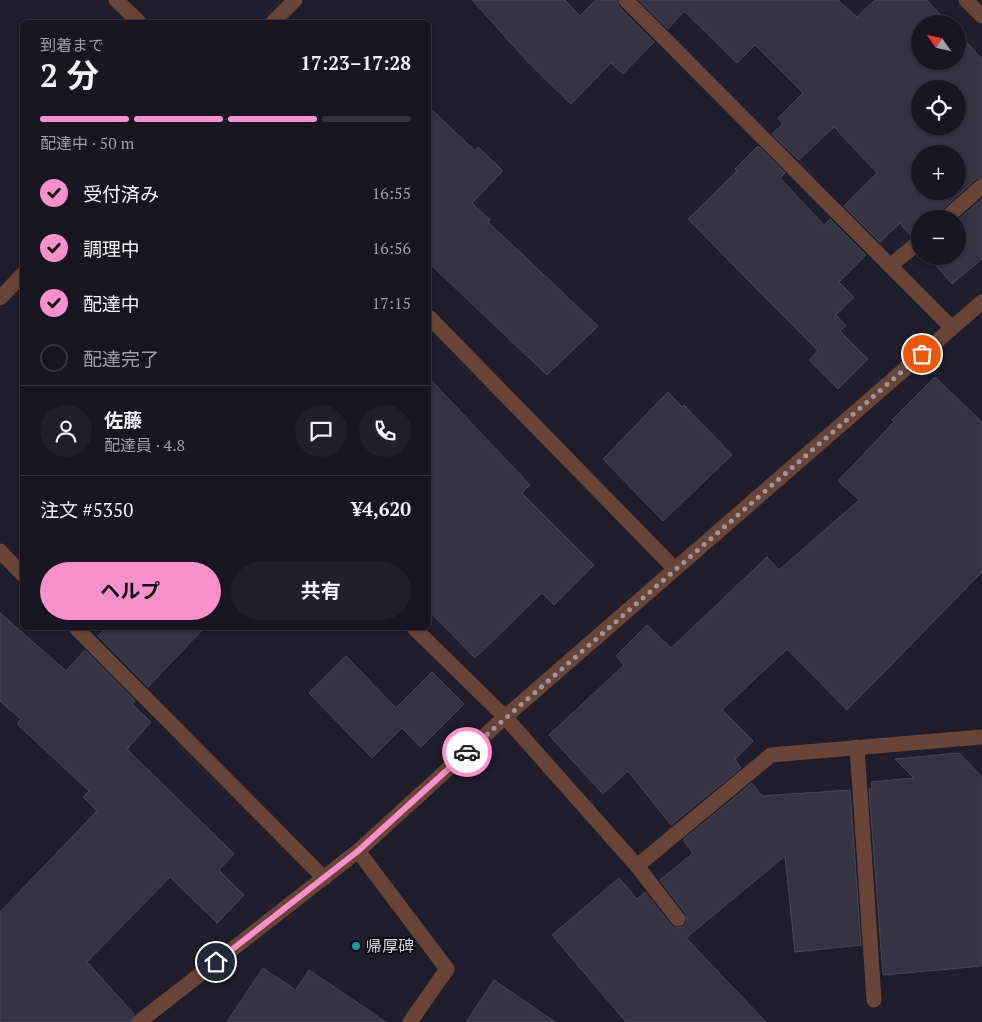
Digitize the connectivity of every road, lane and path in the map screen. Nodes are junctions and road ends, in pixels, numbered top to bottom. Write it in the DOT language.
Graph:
graph roads {
  1 [pos="116,0"];
  2 [pos="295,0"];
  3 [pos="626,0"];
  4 [pos="966,0"];
  5 [pos="982,16"];
  6 [pos="137,20"];
  7 [pos="275,20"];
  8 [pos="982,186"];
  9 [pos="955,210"];
  10 [pos="911,248"];
  11 [pos="890,266"];
  12 [pos="20,277"];
  13 [pos="0,298"];
  14 [pos="982,302"];
  15 [pos="431,318"];
  16 [pos="952,328"];
  17 [pos="0,551"];
  18 [pos="675,569"];
  19 [pos="20,572"];
  20 [pos="78,630"];
  21 [pos="416,630"];
  22 [pos="505,717"];
  23 [pos="982,737"];
  24 [pos="857,747"];
  25 [pos="358,851"];
  26 [pos="637,866"];
  27 [pos="324,878"];
  28 [pos="678,919"];
  29 [pos="874,1000"];
  30 [pos="139,1022"];
  31 [pos="410,1022"];
  1 -- 6 [label="street"];
  2 -- 7 [label="street"];
  3 -- 11 [label="street"];
  4 -- 5 [label="street"];
  8 -- 9 [label="street"];
  10 -- 11 [label="street"];
  11 -- 16 [label="street"];
  12 -- 13 [label="street"];
  14 -- 16 [label="street"];
  15 -- 18 [label="street"];
  16 -- 18 [label="street"];
  17 -- 19 [label="street"];
  18 -- 22 [label="street"];
  20 -- 27 [label="street"];
  21 -- 22 [label="street"];
  22 -- 25 [label="street"];
  22 -- 26 [label="street"];
  23 -- 24 [label="street"];
  24 -- 26 [label="street"];
  24 -- 29 [label="street"];
  25 -- 27 [label="street"];
  25 -- 31 [label="street"];
  26 -- 28 [label="street"];
  27 -- 30 [label="street"];
}
